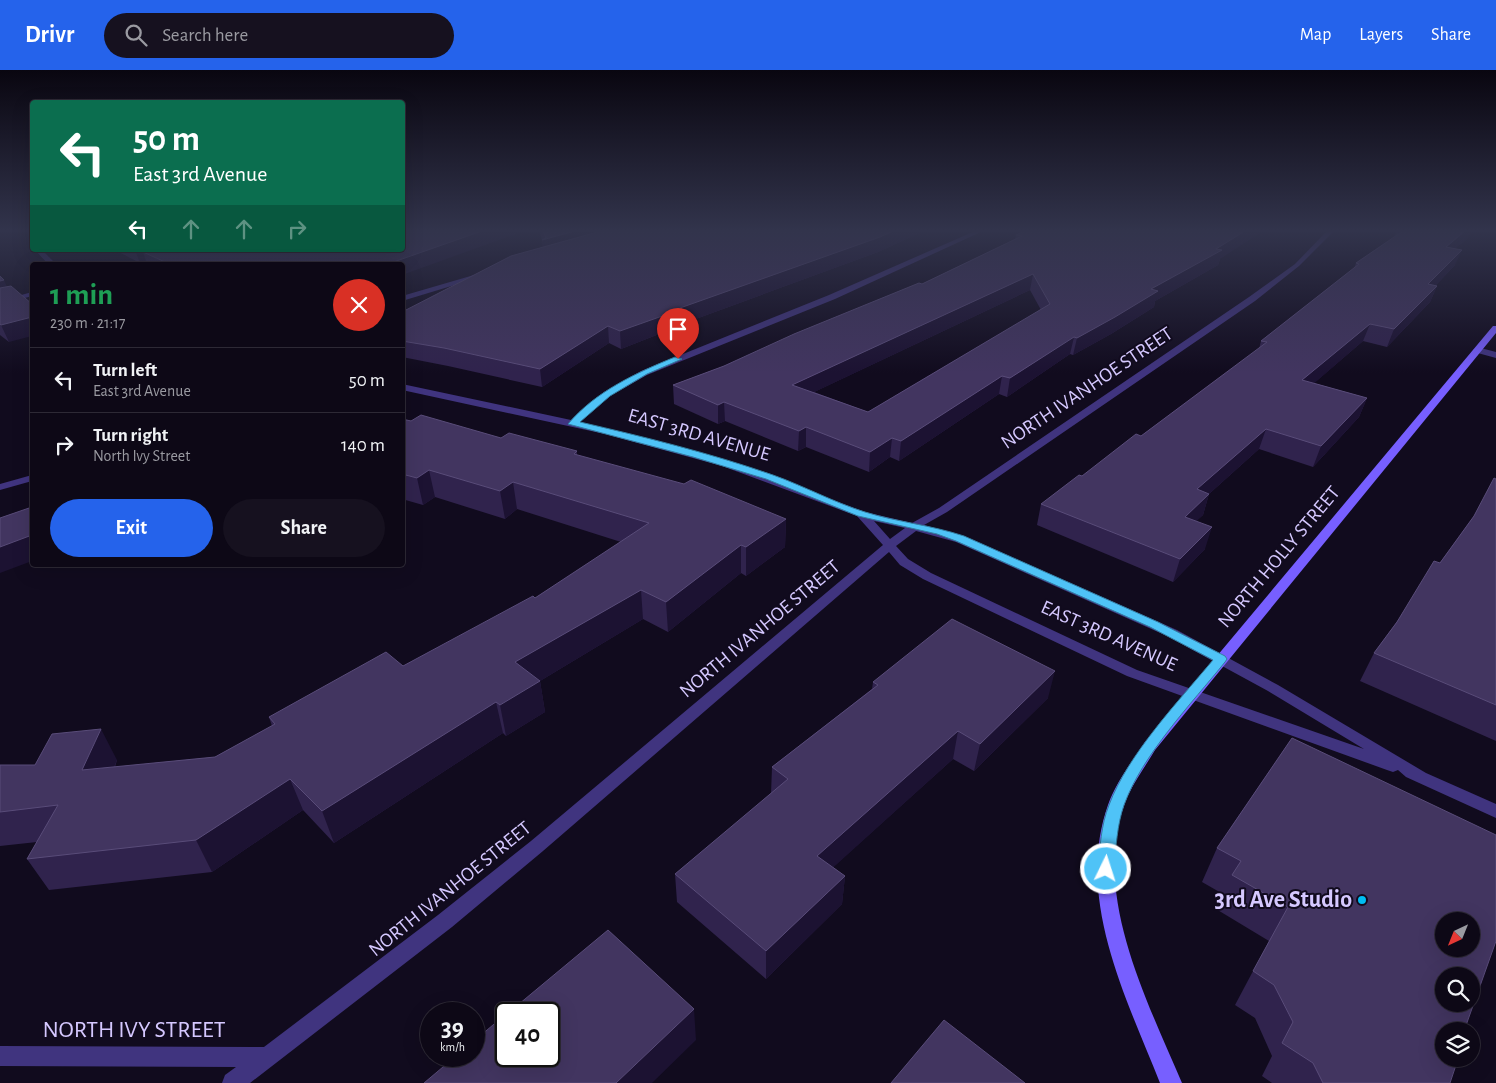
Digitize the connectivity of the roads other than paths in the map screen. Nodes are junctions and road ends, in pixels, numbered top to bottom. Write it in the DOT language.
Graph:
graph roads {
  1 [pos="472,278"];
  2 [pos="874,278"];
  3 [pos="1279,278"];
  4 [pos="30,294"];
  5 [pos="405,298"];
  6 [pos="0,302"];
  7 [pos="1496,328"];
  8 [pos="1477,350"];
  9 [pos="1496,355"];
  10 [pos="405,388"];
  11 [pos="573,424"];
  12 [pos="30,479"];
  13 [pos="0,488"];
  14 [pos="862,514"];
  15 [pos="915,526"];
  16 [pos="889,546"];
  17 [pos="1221,659"];
  18 [pos="1192,695"];
  19 [pos="1420,776"];
  20 [pos="1496,811"];
  21 [pos="0,1056"];
  22 [pos="268,1057"];
  23 [pos="233,1083"];
  24 [pos="1171,1083"];
  1 -- 5 [label="street"];
  2 -- 11 [label="street"];
  3 -- 15 [label="street, NORTH IVANHOE STREET"];
  4 -- 6 [label="street"];
  7 -- 8 [label="street, NORTH HOLLY STREET"];
  8 -- 9 [label="street"];
  8 -- 17 [label="street, NORTH HOLLY STREET"];
  10 -- 11 [label="street, EAST 3RD AVENUE"];
  11 -- 14 [label="street, EAST 3RD AVENUE"];
  12 -- 13 [label="street"];
  14 -- 15 [label="street, EAST 3RD AVENUE"];
  14 -- 16 [label="street, EAST 3RD AVENUE"];
  15 -- 16 [label="street, NORTH IVANHOE STREET"];
  15 -- 17 [label="street, EAST 3RD AVENUE"];
  16 -- 18 [label="street, EAST 3RD AVENUE"];
  16 -- 22 [label="street, NORTH IVANHOE STREET"];
  17 -- 18 [label="street, NORTH HOLLY STREET"];
  17 -- 19 [label="street, EAST 3RD AVENUE"];
  18 -- 19 [label="street, EAST 3RD AVENUE"];
  18 -- 24 [label="street, NORTH HOLLY STREET"];
  19 -- 20 [label="street, EAST 3RD AVENUE"];
  21 -- 22 [label="street, NORTH IVY STREET"];
  22 -- 23 [label="street, NORTH IVANHOE STREET"];
}
